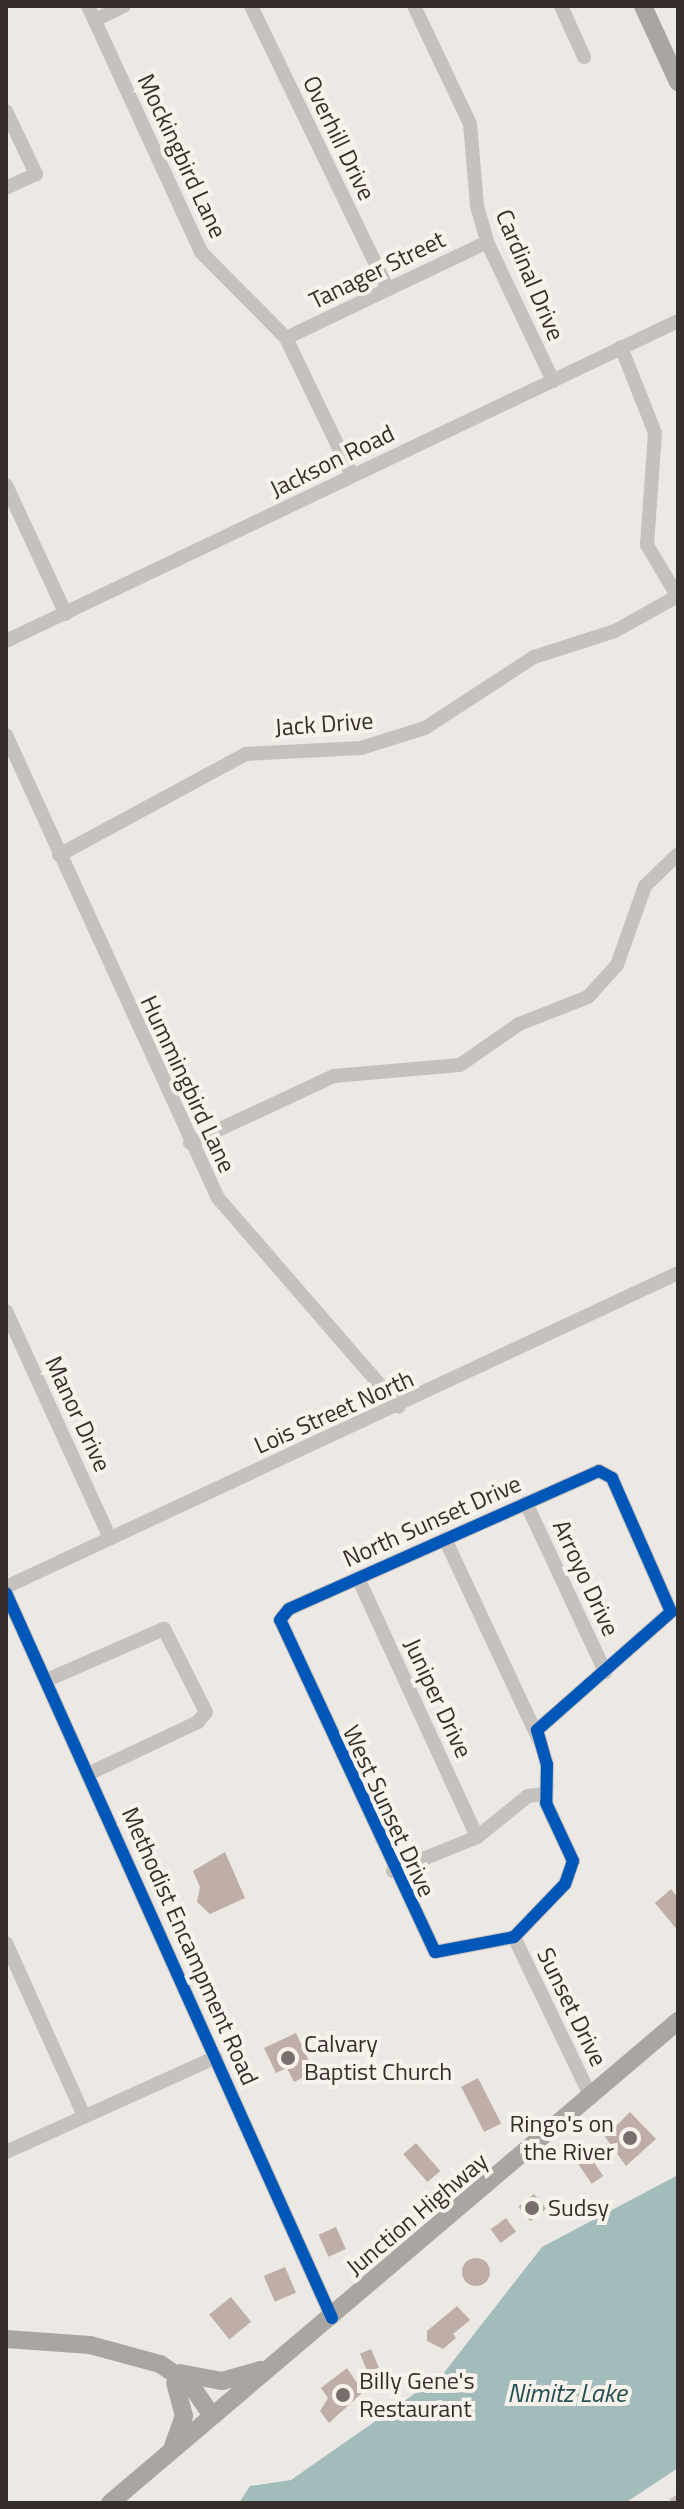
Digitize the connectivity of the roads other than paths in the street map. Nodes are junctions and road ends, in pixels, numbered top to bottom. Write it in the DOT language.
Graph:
graph roads {
  1 [pos="88,6"];
  2 [pos="124,6"];
  3 [pos="251,6"];
  4 [pos="414,6"];
  5 [pos="561,6"];
  6 [pos="643,6"];
  7 [pos="95,20"];
  8 [pos="584,57"];
  9 [pos="678,82"];
  10 [pos="6,111"];
  11 [pos="6,188"];
  12 [pos="487,242"];
  13 [pos="388,289"];
  14 [pos="678,321"];
  15 [pos="286,338"];
  16 [pos="621,347"];
  17 [pos="553,381"];
  18 [pos="352,475"];
  19 [pos="6,485"];
  20 [pos="678,596"];
  21 [pos="66,614"];
  22 [pos="6,641"];
  23 [pos="6,735"];
  24 [pos="678,854"];
  25 [pos="59,855"];
  26 [pos="190,1143"];
  27 [pos="678,1273"];
  28 [pos="6,1311"];
  29 [pos="399,1407"];
  30 [pos="526,1503"];
  31 [pos="109,1536"];
  32 [pos="445,1539"];
  33 [pos="358,1578"];
  34 [pos="6,1587"];
  35 [pos="6,1593"];
  36 [pos="284,1612"];
  37 [pos="605,1672"];
  38 [pos="47,1680"];
  39 [pos="539,1740"];
  40 [pos="88,1774"];
  41 [pos="544,1794"];
  42 [pos="477,1837"];
  43 [pos="393,1871"];
  44 [pos="514,1937"];
  45 [pos="6,1943"];
  46 [pos="678,2021"];
  47 [pos="216,2057"];
  48 [pos="591,2097"];
  49 [pos="84,2116"];
  50 [pos="6,2152"];
  51 [pos="332,2318"];
  52 [pos="6,2339"];
  53 [pos="274,2365"];
  54 [pos="176,2378"];
  55 [pos="212,2416"];
  56 [pos="170,2452"];
  57 [pos="110,2503"];
  1 -- 7 [label="street, Mockingbird Lane"];
  2 -- 7 [label="street"];
  3 -- 13 [label="street, Overhill Drive"];
  4 -- 12 [label="street, Cardinal Drive"];
  5 -- 8 [label="street"];
  6 -- 9 [label="main road"];
  7 -- 15 [label="street, Mockingbird Lane"];
  10 -- 11 [label="street"];
  12 -- 13 [label="street, Tanager Street"];
  12 -- 17 [label="street, Cardinal Drive"];
  13 -- 15 [label="street, Tanager Street"];
  14 -- 16 [label="street, Jackson Road"];
  15 -- 18 [label="street, Mockingbird Lane"];
  16 -- 17 [label="street, Jackson Road"];
  16 -- 20 [label="street"];
  17 -- 18 [label="street, Jackson Road"];
  18 -- 21 [label="street, Jackson Road"];
  19 -- 21 [label="street"];
  20 -- 25 [label="street, Jack Drive"];
  21 -- 22 [label="street, Jackson Road"];
  23 -- 25 [label="street, Hummingbird Lane"];
  24 -- 26 [label="street"];
  25 -- 26 [label="street, Hummingbird Lane"];
  26 -- 29 [label="street, Hummingbird Lane"];
  27 -- 29 [label="street, Lois Street North"];
  28 -- 31 [label="street, Manor Drive"];
  29 -- 31 [label="street, Lois Street North"];
  30 -- 32 [label="street, North Sunset Drive"];
  30 -- 37 [label="street, Arroyo Drive"];
  30 -- 37 [label="street, North Sunset Drive"];
  31 -- 34 [label="street, Lois Street North"];
  32 -- 33 [label="street, North Sunset Drive"];
  32 -- 39 [label="street"];
  33 -- 36 [label="street, North Sunset Drive"];
  33 -- 42 [label="street, Juniper Drive"];
  35 -- 38 [label="street, Methodist Encampment Road"];
  36 -- 43 [label="street, West Sunset Drive"];
  37 -- 39 [label="street"];
  38 -- 40 [label="street, Methodist Encampment Road"];
  38 -- 40 [label="street"];
  39 -- 41 [label="street"];
  40 -- 47 [label="street, Methodist Encampment Road"];
  41 -- 42 [label="street"];
  41 -- 44 [label="street"];
  42 -- 43 [label="street"];
  43 -- 44 [label="street, West Sunset Drive"];
  44 -- 48 [label="street, Sunset Drive"];
  45 -- 49 [label="street"];
  46 -- 48 [label="main road, Junction Highway"];
  47 -- 49 [label="street"];
  47 -- 51 [label="street, Methodist Encampment Road"];
  48 -- 51 [label="main road, Junction Highway"];
  49 -- 50 [label="street"];
  51 -- 53 [label="main road, Junction Highway"];
  52 -- 54 [label="main road"];
  53 -- 54 [label="main road"];
  53 -- 55 [label="main road, Junction Highway"];
  54 -- 55 [label="main road"];
  54 -- 56 [label="main road"];
  55 -- 56 [label="main road, Junction Highway"];
  56 -- 57 [label="main road, Junction Highway"];
}
